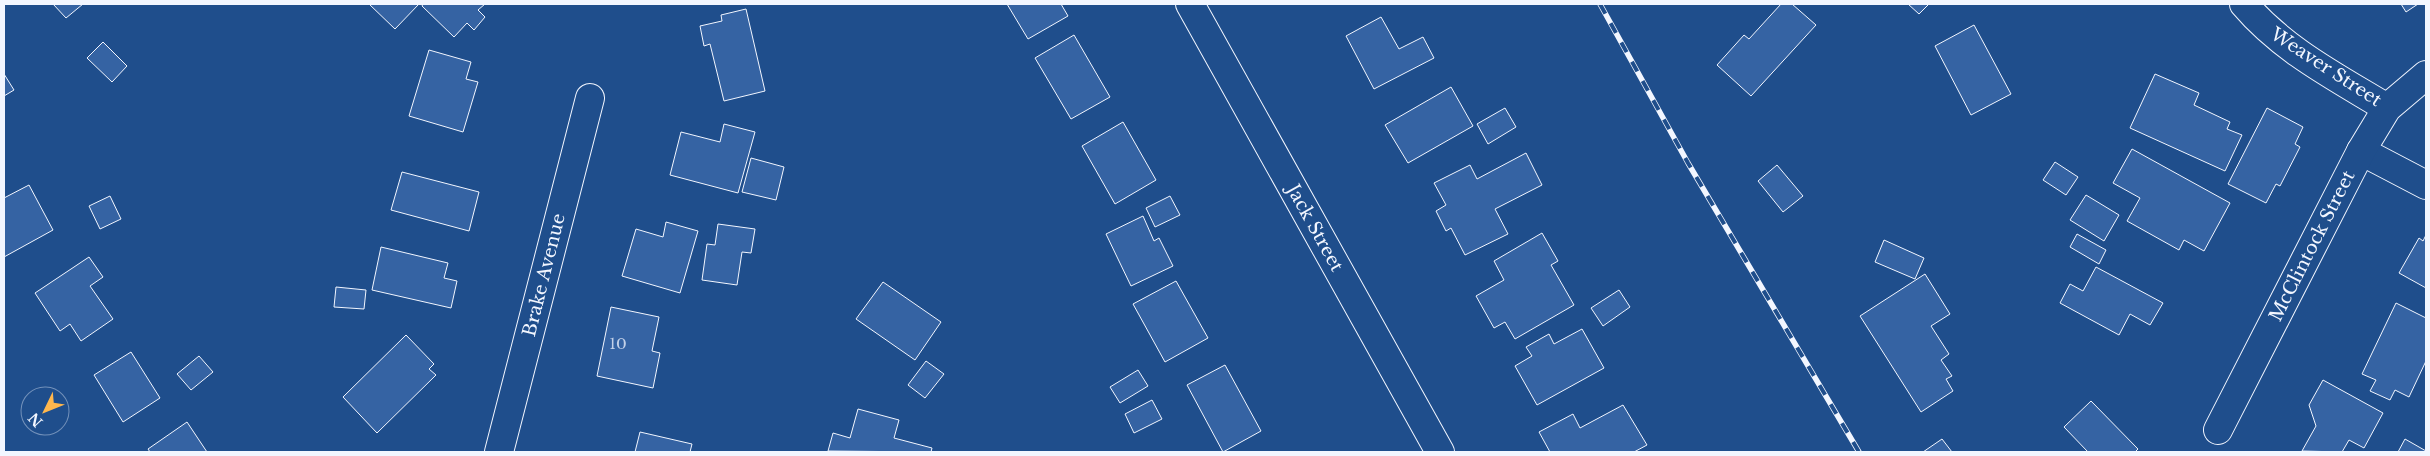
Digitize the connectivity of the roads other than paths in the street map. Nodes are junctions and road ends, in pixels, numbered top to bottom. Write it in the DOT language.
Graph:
graph roads {
  1 [pos="1190,4"];
  2 [pos="2244,4"];
  3 [pos="2426,75"];
  4 [pos="590,98"];
  5 [pos="2387,108"];
  6 [pos="2361,151"];
  7 [pos="2426,185"];
  8 [pos="2218,430"];
  9 [pos="499,452"];
  10 [pos="1440,452"];
  1 -- 10 [label="street, Jack Street"];
  2 -- 5 [label="street, Weaver Street"];
  3 -- 5 [label="street, McClintock Street"];
  4 -- 9 [label="street, Brake Avenue"];
  5 -- 6 [label="street, McClintock Street"];
  6 -- 7 [label="street"];
  6 -- 8 [label="street, McClintock Street"];
}
